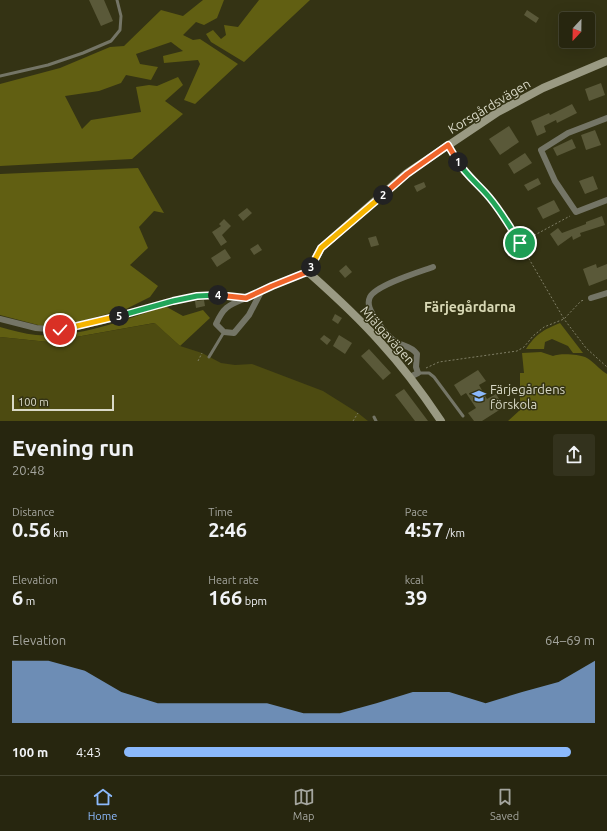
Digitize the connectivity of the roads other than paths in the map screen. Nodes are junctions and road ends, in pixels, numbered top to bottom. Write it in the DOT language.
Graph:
graph roads {
  1 [pos="117,0"];
  2 [pos="607,61"];
  3 [pos="0,76"];
  4 [pos="607,118"];
  5 [pos="607,200"];
  6 [pos="433,267"];
  7 [pos="308,272"];
  8 [pos="262,292"];
  9 [pos="607,293"];
  10 [pos="246,298"];
  11 [pos="591,298"];
  12 [pos="0,319"];
  13 [pos="224,332"];
  14 [pos="209,356"];
  15 [pos="418,372"];
  16 [pos="410,378"];
  17 [pos="463,416"];
  18 [pos="374,417"];
  19 [pos="376,421"];
  20 [pos="441,421"];
  1 -- 3 [label="lane"];
  2 -- 7 [label="street, Korsgårdsvägen"];
  4 -- 5 [label="street"];
  6 -- 15 [label="street"];
  7 -- 8 [label="street"];
  7 -- 16 [label="street, Mjälgavägen"];
  8 -- 10 [label="street"];
  8 -- 13 [label="street"];
  9 -- 11 [label="street"];
  10 -- 12 [label="street"];
  10 -- 13 [label="street"];
  13 -- 14 [label="lane"];
  15 -- 16 [label="street"];
  15 -- 17 [label="lane"];
  16 -- 20 [label="street, Mjälgavägen"];
  18 -- 19 [label="lane"];
}
